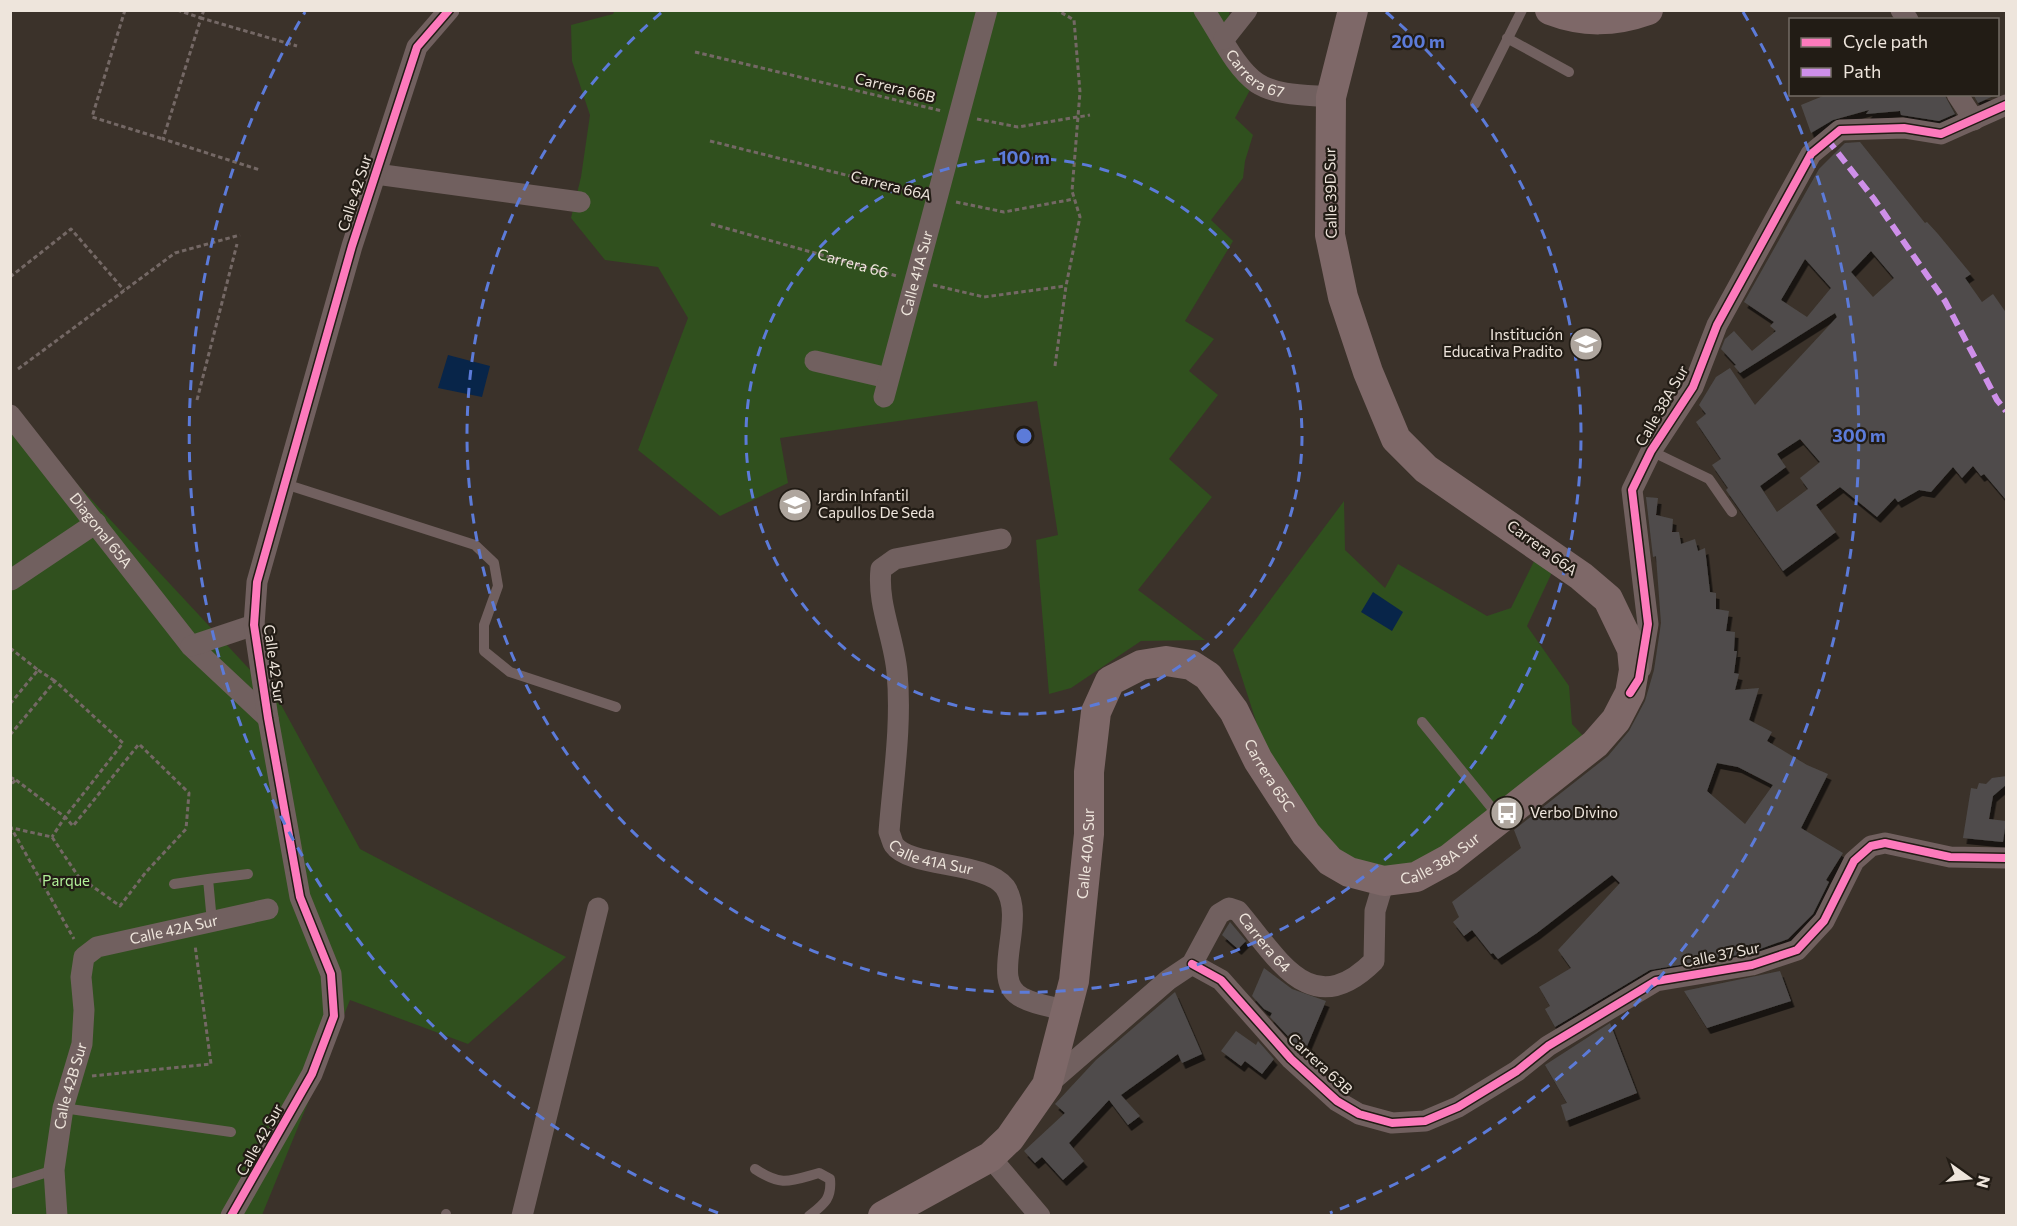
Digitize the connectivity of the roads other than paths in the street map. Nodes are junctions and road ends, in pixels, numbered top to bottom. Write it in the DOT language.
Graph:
graph roads {
  1 [pos="449,10"];
  2 [pos="987,10"];
  3 [pos="1204,10"];
  4 [pos="1247,10"];
  5 [pos="1353,10"];
  6 [pos="1522,10"];
  7 [pos="1550,10"];
  8 [pos="1648,10"];
  9 [pos="1506,38"];
  10 [pos="1224,39"];
  11 [pos="1569,72"];
  12 [pos="1958,96"];
  13 [pos="1331,97"];
  14 [pos="1475,104"];
  15 [pos="2007,105"];
  16 [pos="1974,120"];
  17 [pos="375,174"];
  18 [pos="580,202"];
  19 [pos="815,361"];
  20 [pos="10,415"];
  21 [pos="1396,439"];
  22 [pos="1651,451"];
  23 [pos="285,484"];
  24 [pos="1732,512"];
  25 [pos="96,524"];
  26 [pos="1001,539"];
  27 [pos="11,580"];
  28 [pos="254,625"];
  29 [pos="191,646"];
  30 [pos="1166,661"];
  31 [pos="1630,693"];
  32 [pos="616,707"];
  33 [pos="268,718"];
  34 [pos="1422,722"];
  35 [pos="1500,818"];
  36 [pos="2007,858"];
  37 [pos="248,874"];
  38 [pos="208,879"];
  39 [pos="1384,881"];
  40 [pos="174,884"];
  41 [pos="598,908"];
  42 [pos="268,909"];
  43 [pos="202,923"];
  44 [pos="84,957"];
  45 [pos="1192,964"];
  46 [pos="1328,988"];
  47 [pos="1068,1011"];
  48 [pos="1517,1071"];
  49 [pos="1047,1085"];
  50 [pos="63,1108"];
  51 [pos="231,1132"];
  52 [pos="990,1157"];
  53 [pos="755,1169"];
  54 [pos="54,1170"];
  55 [pos="10,1184"];
  56 [pos="57,1215"];
  57 [pos="231,1215"];
  58 [pos="522,1215"];
  59 [pos="809,1215"];
  60 [pos="883,1215"];
  61 [pos="1040,1215"];
  1 -- 17 [label="street, Calle 42 Sur"];
  2 -- 19 [label="street, Calle 41A Sur"];
  3 -- 10 [label="street, Carrera 67"];
  4 -- 10 [label="street"];
  5 -- 13 [label="main road, Calle 39D Sur"];
  6 -- 9 [label="lane"];
  7 -- 8 [label="main road"];
  9 -- 11 [label="lane"];
  9 -- 14 [label="lane"];
  10 -- 13 [label="street, Carrera 67"];
  12 -- 16 [label="street"];
  13 -- 21 [label="main road, Calle 39D Sur"];
  15 -- 16 [label="street"];
  16 -- 22 [label="street, Calle 38A Sur"];
  17 -- 18 [label="street"];
  17 -- 23 [label="street, Calle 42 Sur"];
  20 -- 25 [label="street, Diagonal 65A"];
  21 -- 31 [label="main road, Carrera 66A"];
  22 -- 24 [label="lane"];
  22 -- 31 [label="street, Calle 38A Sur"];
  23 -- 28 [label="street, Calle 42 Sur"];
  23 -- 32 [label="lane"];
  25 -- 27 [label="street"];
  25 -- 29 [label="street, Diagonal 65A"];
  26 -- 47 [label="street, Calle 41A Sur"];
  28 -- 29 [label="street"];
  28 -- 33 [label="street, Calle 42 Sur"];
  29 -- 33 [label="street, Diagonal 65A"];
  30 -- 39 [label="main road, Carrera 65C"];
  30 -- 47 [label="main road, Calle 40A Sur"];
  31 -- 35 [label="main road, Calle 38A Sur"];
  33 -- 57 [label="street, Calle 42 Sur"];
  34 -- 35 [label="lane"];
  35 -- 39 [label="main road, Calle 38A Sur"];
  36 -- 48 [label="street, Calle 37 Sur"];
  37 -- 38 [label="lane"];
  38 -- 40 [label="lane"];
  38 -- 43 [label="lane"];
  39 -- 46 [label="street, Calle 38A Sur"];
  41 -- 58 [label="street"];
  42 -- 43 [label="street, Calle 42A Sur"];
  43 -- 44 [label="street, Calle 42A Sur"];
  44 -- 50 [label="street, Calle 42B Sur"];
  45 -- 46 [label="street, Carrera 64"];
  45 -- 48 [label="street, Carrera 63B"];
  45 -- 49 [label="street"];
  47 -- 49 [label="main road, Calle 40A Sur"];
  49 -- 52 [label="main road"];
  50 -- 51 [label="lane"];
  50 -- 54 [label="street, Calle 42B Sur"];
  52 -- 60 [label="main road"];
  52 -- 61 [label="street"];
  53 -- 59 [label="lane"];
  54 -- 55 [label="lane"];
  54 -- 56 [label="street, Calle 42B Sur"];
}
